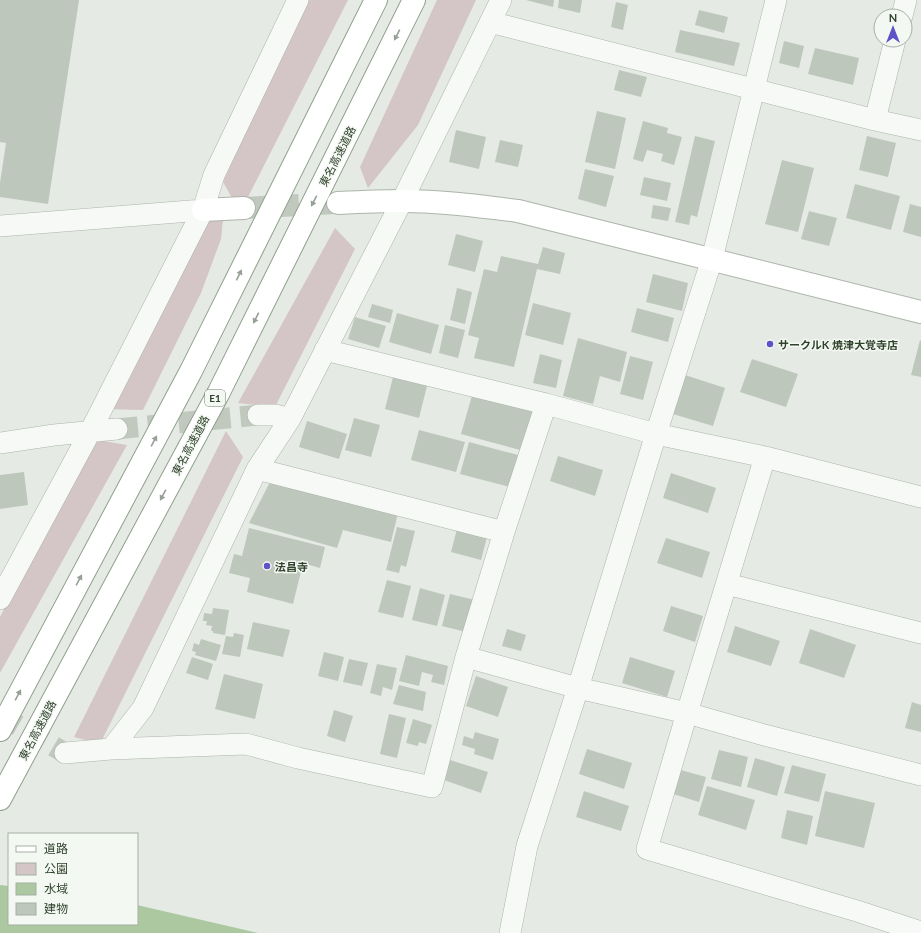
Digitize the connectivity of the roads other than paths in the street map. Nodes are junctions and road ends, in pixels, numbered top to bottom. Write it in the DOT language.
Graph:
graph roads {
  1 [pos="298,0"];
  2 [pos="376,0"];
  3 [pos="414,0"];
  4 [pos="501,0"];
  5 [pos="776,0"];
  6 [pos="490,22"];
  7 [pos="894,48"];
  8 [pos="754,88"];
  9 [pos="875,120"];
  10 [pos="921,130"];
  11 [pos="402,201"];
  12 [pos="338,203"];
  13 [pos="244,208"];
  14 [pos="202,210"];
  15 [pos="0,226"];
  16 [pos="712,259"];
  17 [pos="921,312"];
  18 [pos="325,350"];
  19 [pos="546,404"];
  20 [pos="258,415"];
  21 [pos="290,419"];
  22 [pos="117,429"];
  23 [pos="90,432"];
  24 [pos="656,434"];
  25 [pos="0,443"];
  26 [pos="765,457"];
  27 [pos="257,469"];
  28 [pos="921,497"];
  29 [pos="504,532"];
  30 [pos="727,584"];
  31 [pos="0,599"];
  32 [pos="921,633"];
  33 [pos="466,658"];
  34 [pos="578,688"];
  35 [pos="687,713"];
  36 [pos="0,730"];
  37 [pos="111,749"];
  38 [pos="65,753"];
  39 [pos="921,775"];
  40 [pos="2,795"];
  41 [pos="921,932"];
  42 [pos="510,933"];
  1 -- 14 [label="street"];
  36 -- 2 [label="main road, one-way"];
  3 -- 40 [label="main road, 東名高速道路 / E1, one-way"];
  4 -- 6 [label="street"];
  5 -- 8 [label="street"];
  6 -- 8 [label="street"];
  6 -- 11 [label="street"];
  7 -- 9 [label="street"];
  8 -- 9 [label="street"];
  8 -- 16 [label="street"];
  9 -- 10 [label="street"];
  11 -- 12 [label="main road"];
  11 -- 16 [label="main road"];
  11 -- 18 [label="street"];
  13 -- 14 [label="main road"];
  14 -- 15 [label="street"];
  14 -- 23 [label="street"];
  16 -- 17 [label="main road"];
  16 -- 24 [label="street"];
  18 -- 19 [label="street"];
  18 -- 21 [label="street"];
  19 -- 24 [label="street"];
  19 -- 29 [label="street"];
  20 -- 21 [label="street"];
  21 -- 27 [label="street"];
  22 -- 23 [label="street"];
  23 -- 25 [label="street"];
  23 -- 31 [label="street"];
  24 -- 26 [label="street"];
  24 -- 34 [label="street"];
  26 -- 28 [label="street"];
  26 -- 30 [label="street"];
  27 -- 29 [label="street"];
  27 -- 37 [label="street"];
  29 -- 33 [label="street"];
  30 -- 32 [label="street"];
  30 -- 35 [label="street"];
  33 -- 34 [label="street"];
  33 -- 37 [label="street"];
  34 -- 35 [label="street"];
  34 -- 42 [label="street"];
  35 -- 39 [label="street"];
  35 -- 41 [label="street"];
  37 -- 38 [label="street"];
}
